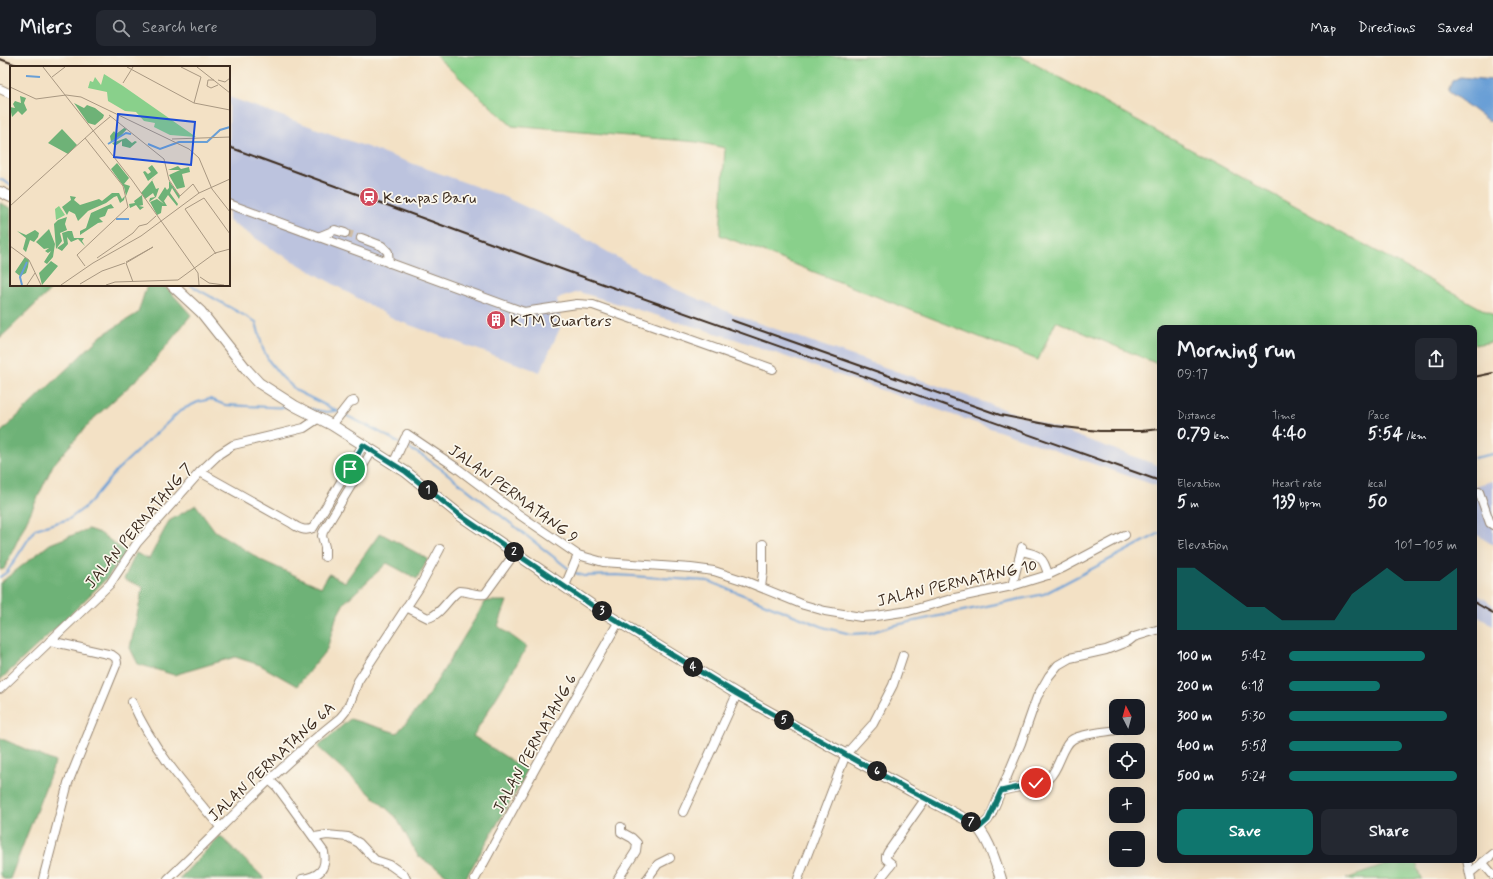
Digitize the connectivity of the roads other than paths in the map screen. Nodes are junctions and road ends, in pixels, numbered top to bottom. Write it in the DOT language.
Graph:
graph roads {
  1 [pos="0,89"];
  2 [pos="10,94"];
  3 [pos="0,192"];
  4 [pos="10,197"];
  5 [pos="230,204"];
  6 [pos="345,233"];
  7 [pos="318,237"];
  8 [pos="361,238"];
  9 [pos="389,263"];
  10 [pos="173,286"];
  11 [pos="773,369"];
  12 [pos="351,403"];
  13 [pos="315,416"];
  14 [pos="334,422"];
  15 [pos="363,445"];
  16 [pos="372,451"];
  17 [pos="393,464"];
  18 [pos="200,472"];
  19 [pos="1479,492"];
  20 [pos="1493,525"];
  21 [pos="1125,535"];
  22 [pos="763,544"];
  23 [pos="440,549"];
  24 [pos="515,553"];
  25 [pos="325,557"];
  26 [pos="577,557"];
  27 [pos="1048,575"];
  28 [pos="567,582"];
  29 [pos="1012,586"];
  30 [pos="761,587"];
  31 [pos="406,608"];
  32 [pos="619,621"];
  33 [pos="1157,630"];
  34 [pos="50,641"];
  35 [pos="903,655"];
  36 [pos="0,689"];
  37 [pos="737,694"];
  38 [pos="132,702"];
  39 [pos="1109,731"];
  40 [pos="846,754"];
  41 [pos="269,780"];
  42 [pos="1001,791"];
  43 [pos="926,798"];
  44 [pos="683,812"];
  45 [pos="621,827"];
  46 [pos="221,828"];
  47 [pos="979,828"];
  48 [pos="315,837"];
  49 [pos="1493,854"];
  50 [pos="670,858"];
  51 [pos="1482,862"];
  52 [pos="1468,863"];
  53 [pos="1493,875"];
  54 [pos="1470,876"];
  55 [pos="43,879"];
  56 [pos="168,879"];
  57 [pos="302,879"];
  58 [pos="406,879"];
  59 [pos="475,879"];
  60 [pos="618,879"];
  61 [pos="647,879"];
  62 [pos="798,879"];
  63 [pos="880,879"];
  64 [pos="1001,879"];
  1 -- 2 [label="street"];
  3 -- 4 [label="street"];
  5 -- 7 [label="street"];
  6 -- 7 [label="street"];
  7 -- 9 [label="street"];
  8 -- 9 [label="street"];
  9 -- 11 [label="street"];
  10 -- 13 [label="street"];
  12 -- 14 [label="street"];
  13 -- 14 [label="street"];
  13 -- 18 [label="street, JALAN PERMATANG 7"];
  14 -- 15 [label="street"];
  15 -- 16 [label="street"];
  15 -- 18 [label="street"];
  16 -- 17 [label="street"];
  16 -- 25 [label="street"];
  17 -- 24 [label="street"];
  17 -- 26 [label="street, JALAN PERMATANG 9"];
  18 -- 34 [label="street, JALAN PERMATANG 7"];
  19 -- 20 [label="street"];
  21 -- 27 [label="street, JALAN PERMATANG 10"];
  22 -- 30 [label="street"];
  23 -- 31 [label="street, JALAN PERMATANG 6A"];
  24 -- 28 [label="street"];
  24 -- 31 [label="street"];
  26 -- 28 [label="street, JALAN PERMATANG 9"];
  26 -- 30 [label="street, JALAN PERMATANG 10"];
  27 -- 29 [label="street, JALAN PERMATANG 10"];
  27 -- 29 [label="street"];
  28 -- 32 [label="street"];
  29 -- 30 [label="street, JALAN PERMATANG 10"];
  31 -- 41 [label="street, JALAN PERMATANG 6A"];
  32 -- 37 [label="street"];
  32 -- 59 [label="street, JALAN PERMATANG 6"];
  33 -- 42 [label="street"];
  34 -- 36 [label="street, JALAN PERMATANG 7"];
  34 -- 55 [label="street"];
  35 -- 40 [label="street"];
  37 -- 40 [label="street"];
  37 -- 44 [label="street"];
  38 -- 46 [label="street"];
  39 -- 42 [label="street"];
  40 -- 43 [label="street"];
  40 -- 62 [label="street"];
  41 -- 46 [label="street, JALAN PERMATANG 6A"];
  41 -- 48 [label="street"];
  42 -- 47 [label="street"];
  43 -- 47 [label="street"];
  43 -- 63 [label="street"];
  45 -- 60 [label="street"];
  46 -- 56 [label="street, JALAN PERMATANG 6A"];
  47 -- 64 [label="street"];
  48 -- 57 [label="street"];
  48 -- 58 [label="street"];
  49 -- 51 [label="street"];
  50 -- 61 [label="street"];
  51 -- 53 [label="street"];
  51 -- 54 [label="street"];
  52 -- 54 [label="street"];
}
